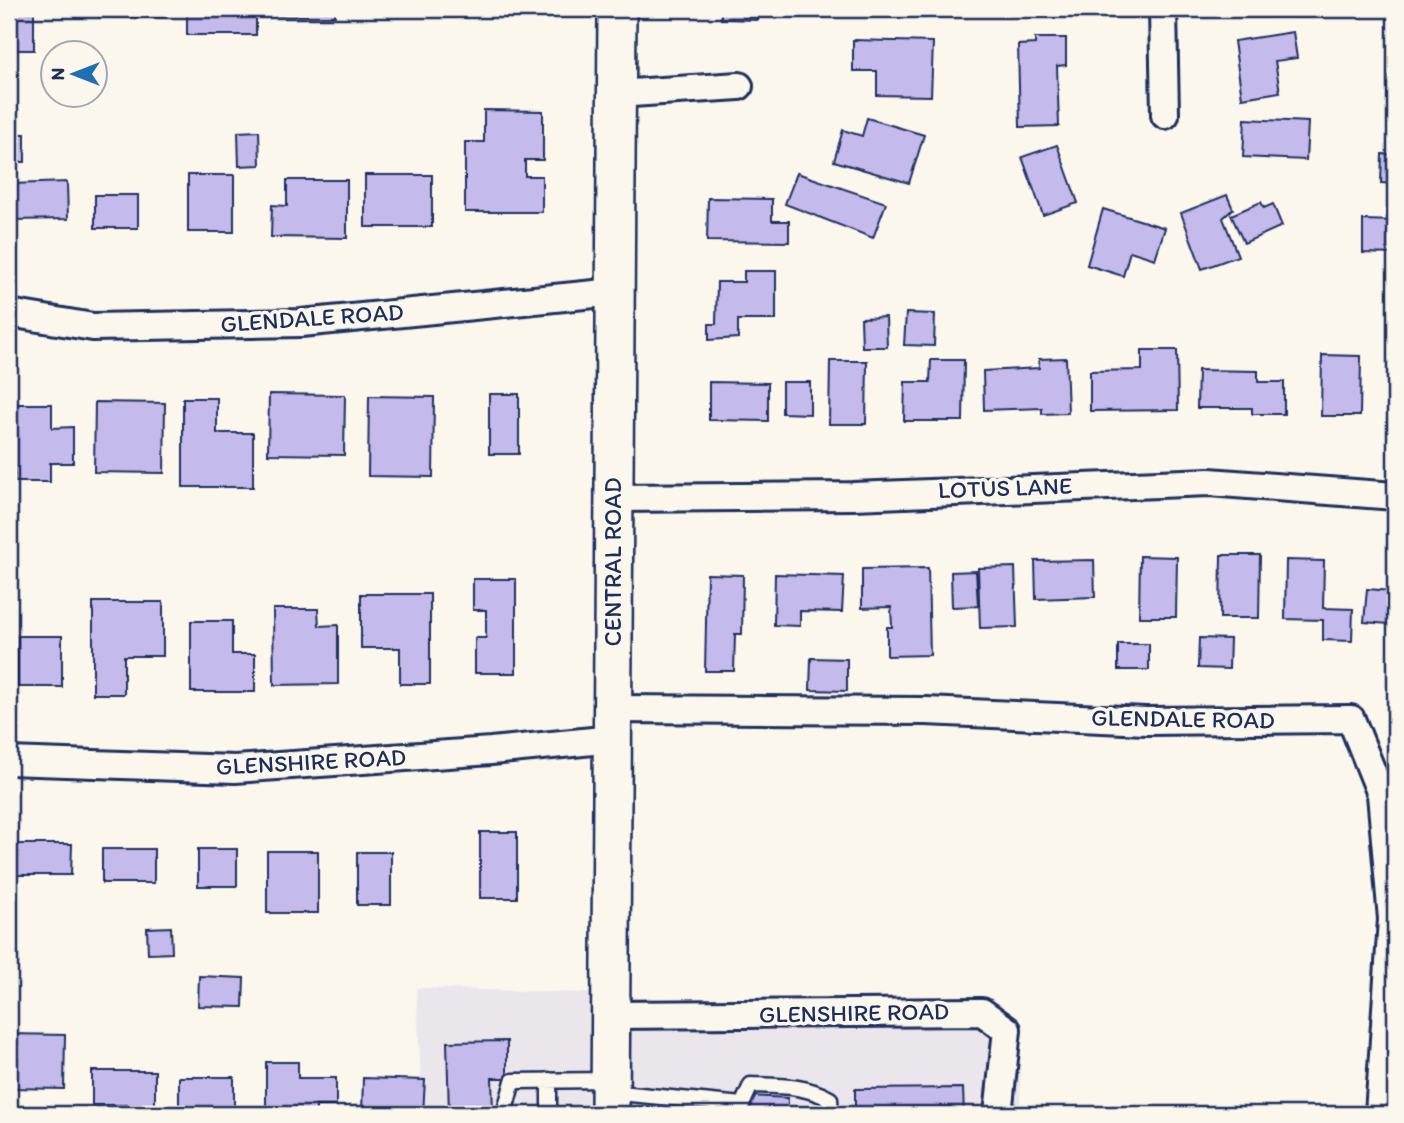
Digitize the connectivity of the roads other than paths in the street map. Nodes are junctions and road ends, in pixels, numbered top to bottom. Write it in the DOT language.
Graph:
graph roads {
  1 [pos="617,9"];
  2 [pos="1163,9"];
  3 [pos="739,86"];
  4 [pos="616,94"];
  5 [pos="1165,115"];
  6 [pos="615,292"];
  7 [pos="9,313"];
  8 [pos="1395,496"];
  9 [pos="614,498"];
  10 [pos="612,724"];
  11 [pos="9,761"];
  12 [pos="611,1015"];
  13 [pos="549,1080"];
  14 [pos="610,1095"];
  15 [pos="742,1110"];
  16 [pos="504,1114"];
  17 [pos="549,1114"];
  18 [pos="831,1114"];
  19 [pos="998,1114"];
  20 [pos="1380,1114"];
  1 -- 4 [label="main road, CENTRAL ROAD"];
  2 -- 5 [label="street"];
  3 -- 4 [label="street"];
  4 -- 6 [label="main road, CENTRAL ROAD"];
  6 -- 7 [label="street, GLENDALE ROAD"];
  6 -- 9 [label="main road, CENTRAL ROAD"];
  8 -- 9 [label="street, LOTUS LANE"];
  9 -- 10 [label="main road, CENTRAL ROAD"];
  10 -- 11 [label="street, GLENSHIRE ROAD"];
  10 -- 12 [label="main road, CENTRAL ROAD"];
  10 -- 20 [label="street, GLENDALE ROAD"];
  12 -- 14 [label="main road, CENTRAL ROAD"];
  12 -- 19 [label="street, GLENSHIRE ROAD"];
  13 -- 14 [label="lane"];
  13 -- 16 [label="lane"];
  13 -- 17 [label="lane"];
  14 -- 15 [label="lane"];
  15 -- 18 [label="lane"];
}
